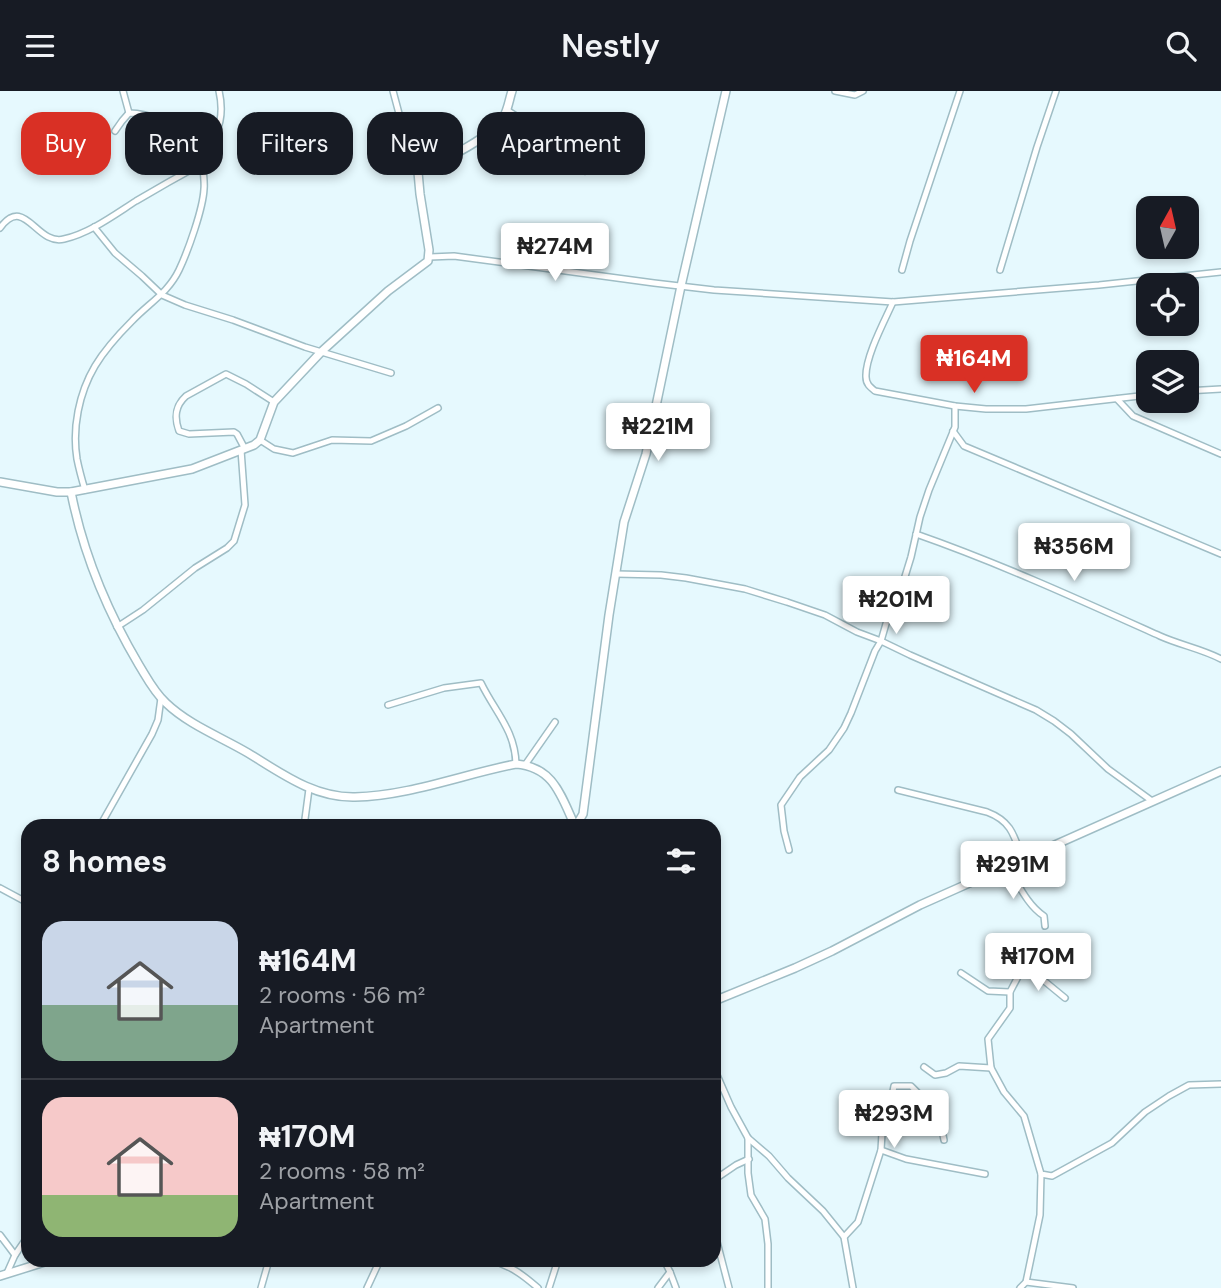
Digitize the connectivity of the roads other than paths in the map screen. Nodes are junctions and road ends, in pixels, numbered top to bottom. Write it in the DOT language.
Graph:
graph roads {
  1 [pos="123,91"];
  2 [pos="219,91"];
  3 [pos="393,91"];
  4 [pos="512,91"];
  5 [pos="726,91"];
  6 [pos="835,91"];
  7 [pos="863,91"];
  8 [pos="960,91"];
  9 [pos="1056,91"];
  10 [pos="507,110"];
  11 [pos="129,112"];
  12 [pos="220,112"];
  13 [pos="399,112"];
  14 [pos="510,112"];
  15 [pos="125,118"];
  16 [pos="115,131"];
  17 [pos="463,148"];
  18 [pos="182,175"];
  19 [pos="203,175"];
  20 [pos="418,175"];
  21 [pos="93,227"];
  22 [pos="0,228"];
  23 [pos="430,257"];
  24 [pos="902,270"];
  25 [pos="1000,270"];
  26 [pos="1221,272"];
  27 [pos="681,286"];
  28 [pos="162,295"];
  29 [pos="894,302"];
  30 [pos="321,352"];
  31 [pos="391,373"];
  32 [pos="1221,389"];
  33 [pos="1199,390"];
  34 [pos="1136,397"];
  35 [pos="1117,399"];
  36 [pos="274,403"];
  37 [pos="955,406"];
  38 [pos="438,408"];
  39 [pos="953,431"];
  40 [pos="260,440"];
  41 [pos="243,450"];
  42 [pos="1221,454"];
  43 [pos="0,482"];
  44 [pos="85,490"];
  45 [pos="71,492"];
  46 [pos="916,534"];
  47 [pos="1221,554"];
  48 [pos="616,574"];
  49 [pos="117,627"];
  50 [pos="881,641"];
  51 [pos="1221,659"];
  52 [pos="161,698"];
  53 [pos="388,705"];
  54 [pos="555,722"];
  55 [pos="520,764"];
  56 [pos="1221,771"];
  57 [pos="309,789"];
  58 [pos="898,790"];
  59 [pos="1152,801"];
  60 [pos="104,819"];
  61 [pos="305,819"];
  62 [pos="572,819"];
  63 [pos="580,819"];
  64 [pos="789,850"];
  65 [pos="1022,858"];
  66 [pos="1007,866"];
  67 [pos="0,888"];
  68 [pos="21,899"];
  69 [pos="1045,926"];
  70 [pos="1029,948"];
  71 [pos="1022,969"];
  72 [pos="961,973"];
  73 [pos="1010,992"];
  74 [pos="721,998"];
  75 [pos="1065,998"];
  76 [pos="924,1067"];
  77 [pos="991,1068"];
  78 [pos="721,1084"];
  79 [pos="1221,1084"];
  80 [pos="748,1138"];
  81 [pos="944,1140"];
  82 [pos="881,1150"];
  83 [pos="749,1159"];
  84 [pos="985,1174"];
  85 [pos="1041,1174"];
  86 [pos="721,1175"];
  87 [pos="0,1235"];
  88 [pos="844,1237"];
  89 [pos="21,1246"];
  90 [pos="15,1255"];
  91 [pos="721,1257"];
  92 [pos="27,1267"];
  93 [pos="267,1267"];
  94 [pos="377,1267"];
  95 [pos="510,1267"];
  96 [pos="556,1267"];
  97 [pos="668,1267"];
  98 [pos="670,1272"];
  99 [pos="3,1274"];
  100 [pos="1026,1282"];
  101 [pos="261,1288"];
  102 [pos="367,1288"];
  103 [pos="538,1288"];
  104 [pos="549,1288"];
  105 [pos="658,1288"];
  106 [pos="676,1288"];
  107 [pos="729,1288"];
  108 [pos="768,1288"];
  109 [pos="853,1288"];
  110 [pos="1020,1288"];
  111 [pos="1073,1288"];
  1 -- 11 [label="street"];
  2 -- 12 [label="street"];
  3 -- 13 [label="street"];
  4 -- 10 [label="street"];
  5 -- 27 [label="street"];
  6 -- 7 [label="street"];
  8 -- 24 [label="street"];
  9 -- 25 [label="street"];
  10 -- 14 [label="street"];
  10 -- 17 [label="street"];
  15 -- 16 [label="street"];
  18 -- 21 [label="street"];
  19 -- 28 [label="street"];
  20 -- 23 [label="street"];
  21 -- 22 [label="street"];
  21 -- 28 [label="street"];
  23 -- 27 [label="street"];
  23 -- 30 [label="street"];
  26 -- 29 [label="street"];
  27 -- 29 [label="street"];
  27 -- 48 [label="street"];
  28 -- 30 [label="street"];
  28 -- 44 [label="street"];
  29 -- 37 [label="street"];
  30 -- 31 [label="street"];
  30 -- 36 [label="street"];
  32 -- 33 [label="street"];
  34 -- 35 [label="street"];
  35 -- 37 [label="street"];
  35 -- 42 [label="street"];
  36 -- 40 [label="street"];
  36 -- 41 [label="street"];
  37 -- 39 [label="street"];
  38 -- 40 [label="street"];
  39 -- 46 [label="street"];
  39 -- 47 [label="street"];
  40 -- 41 [label="street"];
  41 -- 44 [label="street"];
  41 -- 49 [label="street"];
  43 -- 45 [label="street"];
  44 -- 45 [label="street"];
  45 -- 49 [label="street"];
  46 -- 50 [label="street"];
  46 -- 51 [label="street"];
  48 -- 50 [label="street"];
  48 -- 63 [label="street"];
  49 -- 52 [label="street"];
  50 -- 59 [label="street"];
  50 -- 64 [label="street"];
  52 -- 57 [label="street"];
  52 -- 60 [label="street"];
  53 -- 55 [label="street"];
  54 -- 55 [label="street"];
  55 -- 57 [label="street"];
  55 -- 62 [label="street"];
  56 -- 59 [label="street"];
  57 -- 61 [label="street"];
  58 -- 65 [label="street"];
  59 -- 65 [label="street"];
  65 -- 66 [label="street"];
  66 -- 69 [label="street"];
  66 -- 74 [label="street"];
  67 -- 68 [label="street"];
  70 -- 71 [label="street"];
  71 -- 73 [label="street"];
  71 -- 75 [label="street"];
  72 -- 73 [label="street"];
  73 -- 77 [label="street"];
  76 -- 77 [label="street"];
  77 -- 85 [label="street"];
  78 -- 80 [label="street"];
  79 -- 85 [label="street"];
  80 -- 83 [label="street"];
  80 -- 88 [label="street"];
  81 -- 82 [label="street"];
  82 -- 84 [label="street"];
  82 -- 88 [label="street"];
  83 -- 86 [label="street"];
  83 -- 108 [label="street"];
  85 -- 100 [label="street"];
  87 -- 90 [label="street"];
  88 -- 109 [label="street"];
  89 -- 90 [label="street"];
  90 -- 99 [label="street"];
  91 -- 107 [label="street"];
  92 -- 99 [label="street"];
  93 -- 101 [label="street"];
  94 -- 102 [label="street"];
  95 -- 103 [label="street"];
  96 -- 104 [label="street"];
  97 -- 98 [label="street"];
  98 -- 105 [label="street"];
  98 -- 106 [label="street"];
  100 -- 110 [label="street"];
  100 -- 111 [label="street"];
}
